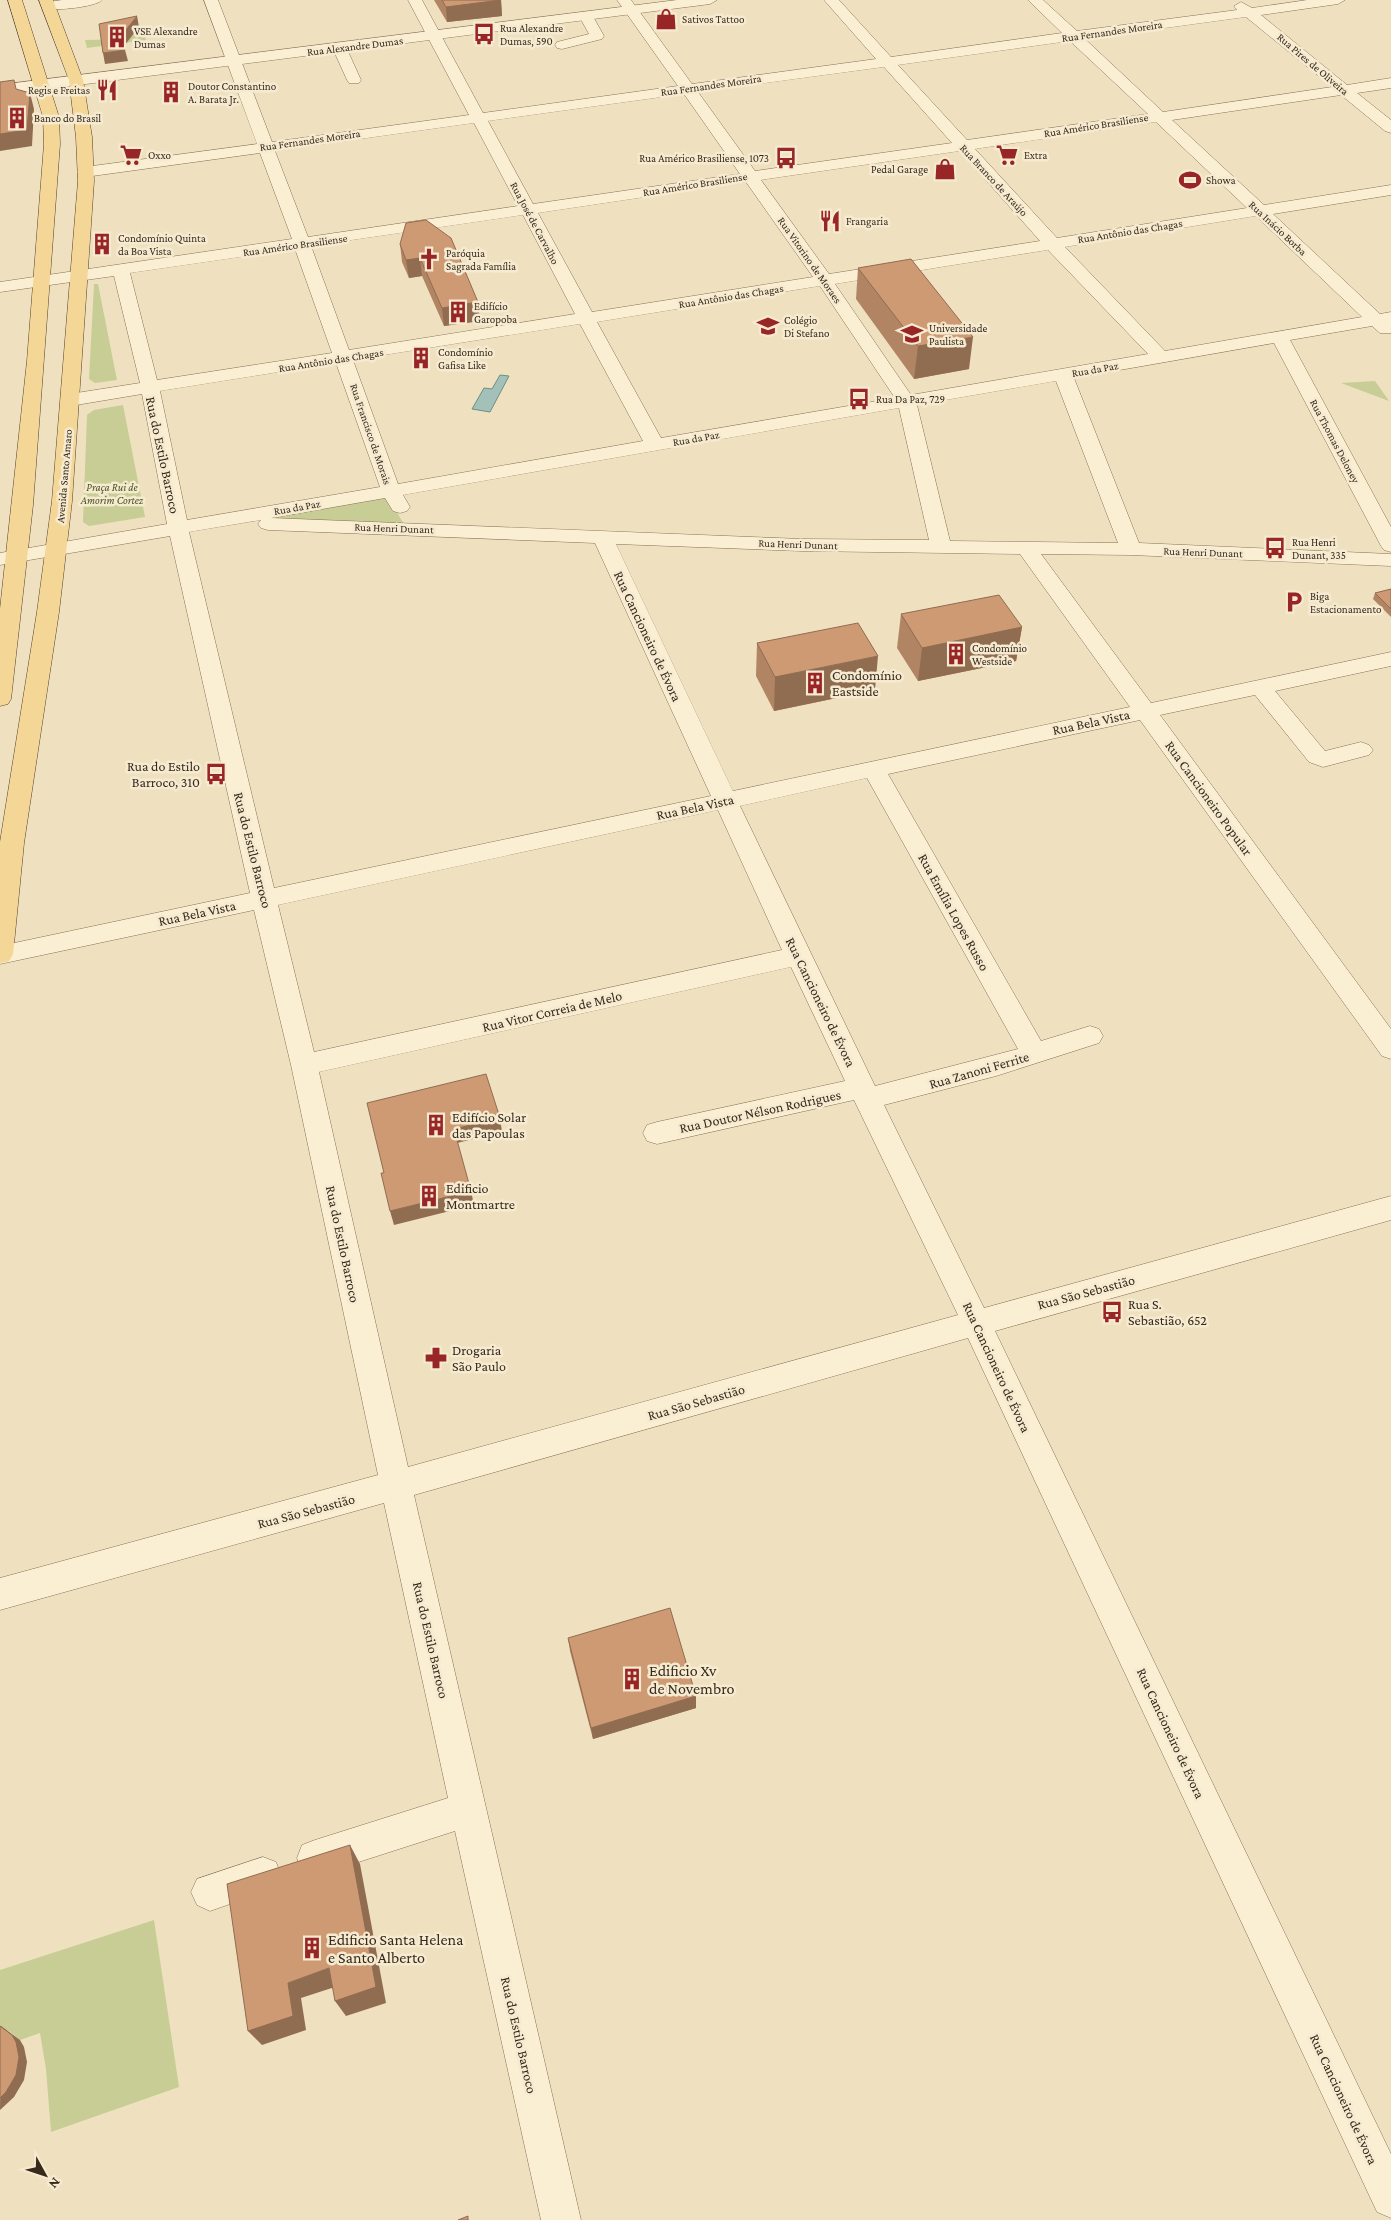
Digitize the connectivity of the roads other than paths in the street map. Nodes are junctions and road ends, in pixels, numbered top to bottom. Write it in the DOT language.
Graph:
graph roads {
  1 [pos="15,0"];
  2 [pos="95,0"];
  3 [pos="211,0"];
  4 [pos="415,0"];
  5 [pos="710,0"];
  6 [pos="831,0"];
  7 [pos="1035,0"];
  8 [pos="1234,0"];
  9 [pos="1338,0"];
  10 [pos="47,3"];
  11 [pos="627,5"];
  12 [pos="1250,12"];
  13 [pos="586,16"];
  14 [pos="435,36"];
  15 [pos="1074,36"];
  16 [pos="562,45"];
  17 [pos="338,48"];
  18 [pos="234,60"];
  19 [pos="887,61"];
  20 [pos="76,80"];
  21 [pos="354,80"];
  22 [pos="1391,83"];
  23 [pos="42,85"];
  24 [pos="687,89"];
  25 [pos="0,90"];
  26 [pos="1344,90"];
  27 [pos="1160,116"];
  28 [pos="478,117"];
  29 [pos="1391,128"];
  30 [pos="266,145"];
  31 [pos="962,145"];
  32 [pos="85,172"];
  33 [pos="750,176"];
  34 [pos="1391,190"];
  35 [pos="529,210"];
  36 [pos="1259,210"];
  37 [pos="302,244"];
  38 [pos="1052,244"];
  39 [pos="121,270"];
  40 [pos="80,276"];
  41 [pos="42,281"];
  42 [pos="825,281"];
  43 [pos="0,287"];
  44 [pos="586,318"];
  45 [pos="1383,318"];
  46 [pos="1391,333"];
  47 [pos="1279,336"];
  48 [pos="1161,357"];
  49 [pos="344,358"];
  50 [pos="1063,374"];
  51 [pos="150,388"];
  52 [pos="70,400"];
  53 [pos="907,402"];
  54 [pos="32,405"];
  55 [pos="655,446"];
  56 [pos="391,491"];
  57 [pos="206,523"];
  58 [pos="178,528"];
  59 [pos="411,528"];
  60 [pos="602,537"];
  61 [pos="941,546"];
  62 [pos="1391,546"];
  63 [pos="57,549"];
  64 [pos="1027,549"];
  65 [pos="1131,549"];
  66 [pos="9,557"];
  67 [pos="1391,560"];
  68 [pos="1391,659"];
  69 [pos="1260,687"];
  70 [pos="0,699"];
  71 [pos="1146,710"];
  72 [pos="1361,750"];
  73 [pos="874,769"];
  74 [pos="725,800"];
  75 [pos="264,899"];
  76 [pos="0,954"];
  77 [pos="798,956"];
  78 [pos="1090,1036"];
  79 [pos="1391,1049"];
  80 [pos="1035,1054"];
  81 [pos="304,1065"];
  82 [pos="865,1094"];
  83 [pos="657,1133"];
  84 [pos="1391,1208"];
  85 [pos="976,1322"];
  86 [pos="396,1487"];
  87 [pos="0,1594"];
  88 [pos="469,1809"];
  89 [pos="210,1892"];
  90 [pos="1391,2198"];
  91 [pos="562,2220"];
  1 -- 23 [label="main road"];
  2 -- 10 [label="street"];
  3 -- 18 [label="street, Rua Francisco de Morais"];
  4 -- 14 [label="street, Rua José de Carvalho"];
  5 -- 11 [label="street, Rua Alexandre Dumas"];
  6 -- 19 [label="street, Rua Branco de Araújo"];
  7 -- 15 [label="street, Rua Inácio Borba"];
  8 -- 12 [label="street, Rua Pires de Oliveira"];
  9 -- 12 [label="street, Rua Fernandes Moreira"];
  10 -- 20 [label="main road, Avenida Santo Amaro"];
  11 -- 13 [label="street, Rua Alexandre Dumas"];
  11 -- 24 [label="street, Rua Vitorino de Moraes"];
  12 -- 15 [label="street, Rua Fernandes Moreira"];
  12 -- 26 [label="street, Rua Pires de Oliveira"];
  13 -- 14 [label="street, Rua Alexandre Dumas"];
  13 -- 16 [label="street"];
  14 -- 17 [label="street, Rua Alexandre Dumas"];
  14 -- 28 [label="street, Rua José de Carvalho"];
  15 -- 19 [label="street, Rua Fernandes Moreira"];
  15 -- 27 [label="street, Rua Inácio Borba"];
  17 -- 18 [label="street, Rua Alexandre Dumas"];
  17 -- 21 [label="street"];
  18 -- 20 [label="street, Rua Alexandre Dumas"];
  18 -- 30 [label="street, Rua Francisco de Morais"];
  19 -- 24 [label="street, Rua Fernandes Moreira"];
  19 -- 31 [label="street, Rua Branco de Araújo"];
  20 -- 23 [label="street, Rua Alexandre Dumas"];
  20 -- 32 [label="main road, Avenida Santo Amaro"];
  22 -- 26 [label="street, Rua Américo Brasiliense"];
  23 -- 25 [label="street, Rua Alexandre Dumas"];
  23 -- 41 [label="main road"];
  24 -- 28 [label="street, Rua Fernandes Moreira"];
  24 -- 33 [label="street, Rua Vitorino de Moraes"];
  26 -- 27 [label="street, Rua Américo Brasiliense"];
  26 -- 29 [label="street, Rua Pires de Oliveira"];
  27 -- 31 [label="street, Rua Américo Brasiliense"];
  27 -- 36 [label="street, Rua Inácio Borba"];
  28 -- 30 [label="street, Rua Fernandes Moreira"];
  28 -- 35 [label="street, Rua José de Carvalho"];
  30 -- 32 [label="street, Rua Fernandes Moreira"];
  30 -- 37 [label="street, Rua Francisco de Morais"];
  31 -- 33 [label="street, Rua Américo Brasiliense"];
  31 -- 38 [label="street, Rua Branco de Araújo"];
  32 -- 40 [label="main road, Avenida Santo Amaro"];
  33 -- 35 [label="street, Rua Américo Brasiliense"];
  33 -- 42 [label="street, Rua Vitorino de Moraes"];
  34 -- 36 [label="street, Rua Antônio das Chagas"];
  35 -- 37 [label="street, Rua Américo Brasiliense"];
  35 -- 44 [label="street, Rua José de Carvalho"];
  36 -- 38 [label="street, Rua Antônio das Chagas"];
  36 -- 45 [label="street, Rua Inácio Borba"];
  37 -- 39 [label="street, Rua Américo Brasiliense"];
  37 -- 49 [label="street, Rua Francisco de Morais"];
  38 -- 42 [label="street, Rua Antônio das Chagas"];
  38 -- 48 [label="street, Rua Branco de Araújo"];
  39 -- 40 [label="street, Rua Américo Brasiliense"];
  39 -- 51 [label="street, Rua do Estilo Barroco"];
  40 -- 41 [label="street, Rua Américo Brasiliense"];
  40 -- 52 [label="main road, Avenida Santo Amaro"];
  41 -- 43 [label="street, Rua Américo Brasiliense"];
  41 -- 54 [label="main road"];
  42 -- 44 [label="street, Rua Antônio das Chagas"];
  42 -- 53 [label="street, Rua Vitorino de Moraes"];
  44 -- 49 [label="street, Rua Antônio das Chagas"];
  44 -- 55 [label="street, Rua José de Carvalho"];
  45 -- 46 [label="street, Rua Inácio Borba"];
  45 -- 47 [label="street, Rua da Paz"];
  47 -- 48 [label="street, Rua da Paz"];
  47 -- 62 [label="street, Rua Thomas Deloney"];
  48 -- 50 [label="street, Rua da Paz"];
  49 -- 51 [label="street, Rua Antônio das Chagas"];
  49 -- 56 [label="street, Rua Francisco de Morais"];
  50 -- 53 [label="street, Rua da Paz"];
  50 -- 65 [label="street"];
  51 -- 52 [label="street, Rua Antônio das Chagas"];
  51 -- 58 [label="street, Rua do Estilo Barroco"];
  52 -- 54 [label="main road"];
  52 -- 63 [label="main road, Avenida Santo Amaro"];
  53 -- 55 [label="street, Rua da Paz"];
  53 -- 61 [label="street, Rua Vitorino de Moraes"];
  54 -- 66 [label="main road"];
  55 -- 56 [label="street, Rua da Paz"];
  56 -- 57 [label="street, Rua da Paz"];
  56 -- 59 [label="street, Rua Francisco de Morais"];
  57 -- 58 [label="street, Rua da Paz"];
  57 -- 59 [label="street, Rua Henri Dunant"];
  58 -- 63 [label="street, Rua da Paz"];
  58 -- 75 [label="street, Rua do Estilo Barroco"];
  59 -- 60 [label="street, Rua Henri Dunant"];
  60 -- 61 [label="street, Rua Henri Dunant"];
  60 -- 74 [label="street, Rua Cancioneiro de Évora"];
  61 -- 64 [label="street, Rua Henri Dunant"];
  63 -- 66 [label="street, Rua da Paz"];
  63 -- 76 [label="main road, Avenida Santo Amaro"];
  64 -- 65 [label="street, Rua Henri Dunant"];
  64 -- 71 [label="street, Rua Cancioneiro Popular"];
  65 -- 67 [label="street, Rua Henri Dunant"];
  66 -- 70 [label="main road"];
  68 -- 69 [label="street, Rua Bela Vista"];
  69 -- 71 [label="street, Rua Bela Vista"];
  69 -- 72 [label="street"];
  71 -- 73 [label="street, Rua Bela Vista"];
  71 -- 79 [label="street, Rua Cancioneiro Popular"];
  73 -- 74 [label="street, Rua Bela Vista"];
  73 -- 80 [label="street, Rua Emília Lopes Russo"];
  74 -- 75 [label="street, Rua Bela Vista"];
  74 -- 77 [label="street, Rua Cancioneiro de Évora"];
  75 -- 76 [label="street, Rua Bela Vista"];
  75 -- 81 [label="street, Rua do Estilo Barroco"];
  77 -- 81 [label="street, Rua Vitor Correia de Melo"];
  77 -- 82 [label="street, Rua Cancioneiro de Évora"];
  78 -- 80 [label="street, Rua Zanoni Ferrite"];
  80 -- 82 [label="street, Rua Zanoni Ferrite"];
  81 -- 86 [label="street, Rua do Estilo Barroco"];
  82 -- 83 [label="street, Rua Doutor Nélson Rodrigues"];
  82 -- 85 [label="street, Rua Cancioneiro de Évora"];
  84 -- 85 [label="street, Rua São Sebastião"];
  85 -- 86 [label="street, Rua São Sebastião"];
  85 -- 90 [label="street, Rua Cancioneiro de Évora"];
  86 -- 87 [label="street, Rua São Sebastião"];
  86 -- 88 [label="street, Rua do Estilo Barroco"];
  88 -- 89 [label="street"];
  88 -- 91 [label="street, Rua do Estilo Barroco"];
}
